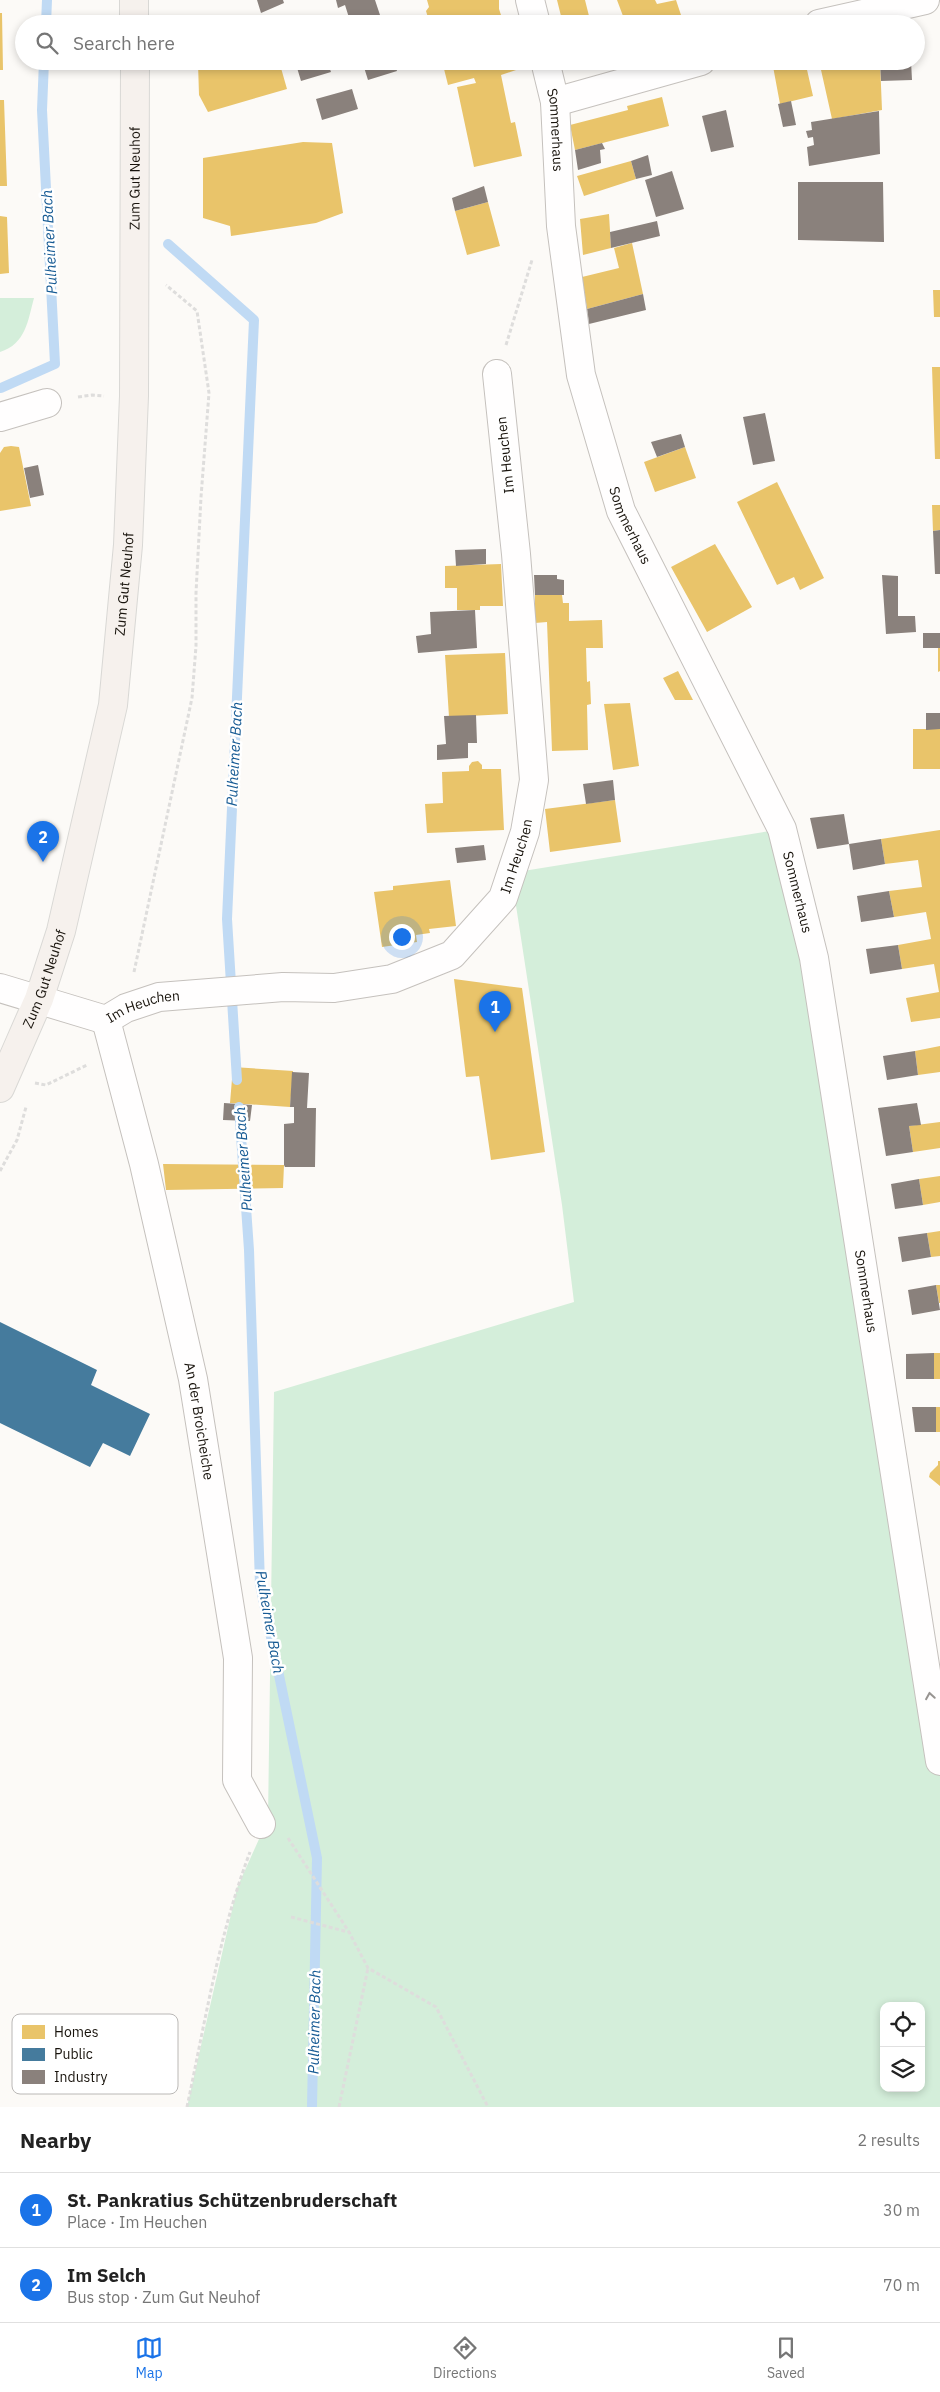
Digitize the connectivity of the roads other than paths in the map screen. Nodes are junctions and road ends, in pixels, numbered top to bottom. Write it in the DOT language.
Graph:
graph roads {
  1 [pos="134,0"];
  2 [pos="530,0"];
  3 [pos="925,0"];
  4 [pos="134,15"];
  5 [pos="534,15"];
  6 [pos="859,15"];
  7 [pos="135,70"];
  8 [pos="547,70"];
  9 [pos="669,70"];
  10 [pos="555,102"];
  11 [pos="497,374"];
  12 [pos="46,403"];
  13 [pos="0,416"];
  14 [pos="0,988"];
  15 [pos="39,999"];
  16 [pos="116,1014"];
  17 [pos="4,1080"];
  18 [pos="940,1761"];
  19 [pos="261,1824"];
  1 -- 4 [label="main road"];
  2 -- 5 [label="street"];
  3 -- 6 [label="street"];
  7 -- 15 [label="main road, Zum Gut Neuhof"];
  8 -- 10 [label="street, Sommerhaus"];
  9 -- 10 [label="street"];
  18 -- 10 [label="street, Sommerhaus, one-way"];
  11 -- 16 [label="street, Im Heuchen"];
  12 -- 13 [label="street"];
  14 -- 15 [label="street, Im Heuchen"];
  15 -- 16 [label="street, Im Heuchen"];
  15 -- 17 [label="main road, Zum Gut Neuhof"];
  16 -- 19 [label="street, An der Broicheiche"];
}
